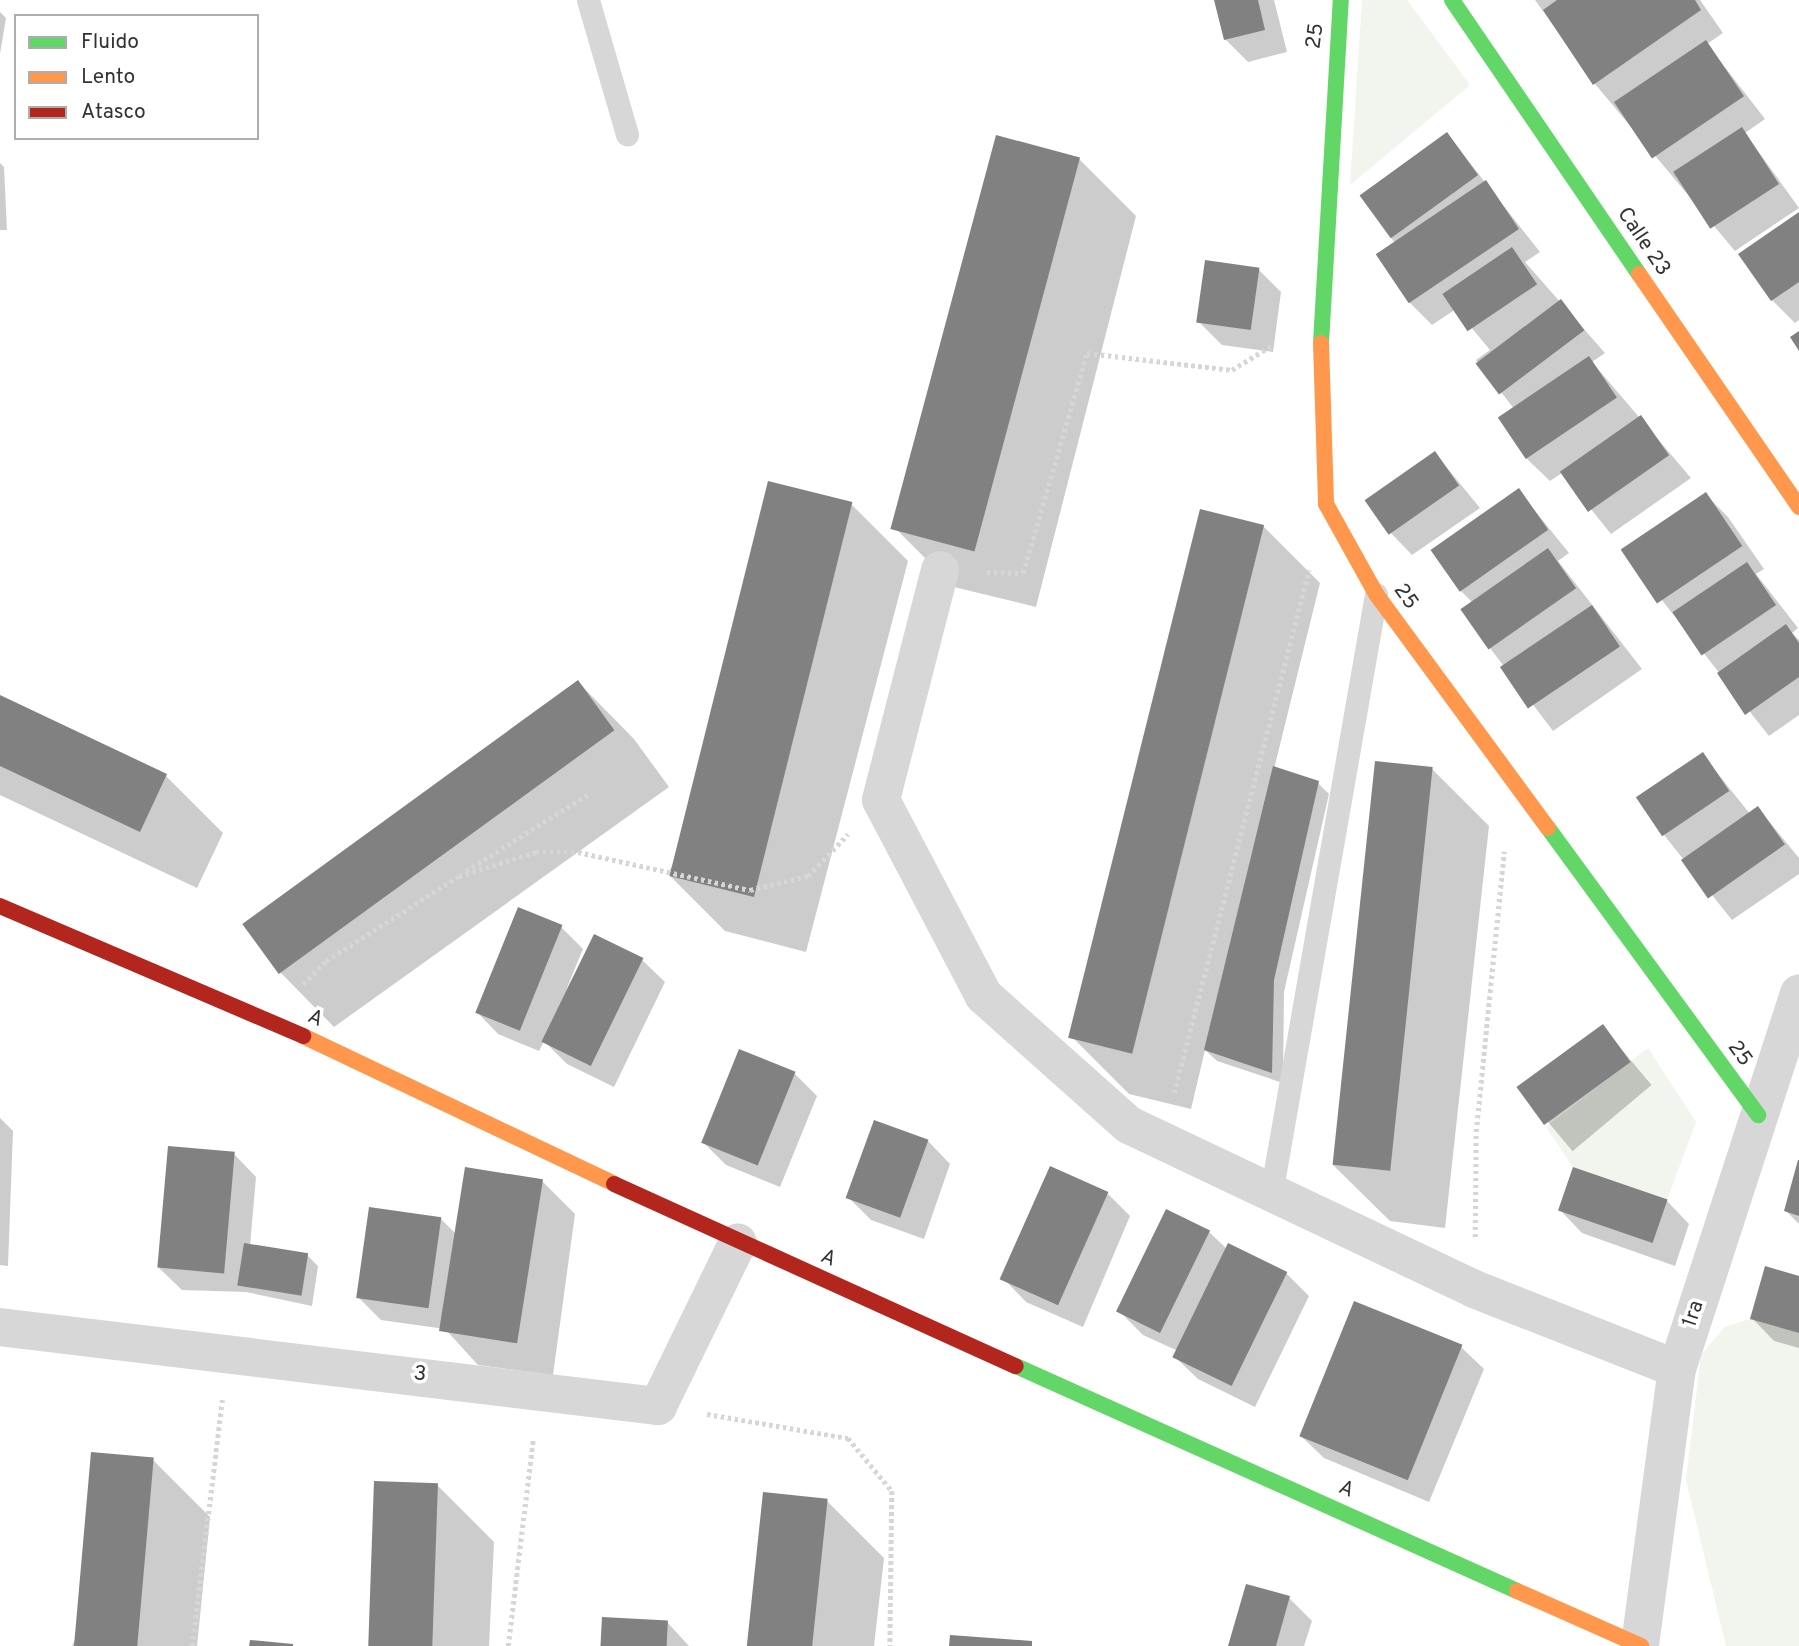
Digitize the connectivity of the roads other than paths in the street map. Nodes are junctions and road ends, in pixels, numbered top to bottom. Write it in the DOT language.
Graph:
graph roads {
  1 [pos="588,0"];
  2 [pos="1341,0"];
  3 [pos="1452,0"];
  4 [pos="627,134"];
  5 [pos="1799,507"];
  6 [pos="940,570"];
  7 [pos="1376,594"];
  8 [pos="0,906"];
  9 [pos="1799,993"];
  10 [pos="1758,1115"];
  11 [pos="1271,1194"];
  12 [pos="738,1242"];
  13 [pos="0,1327"];
  14 [pos="1677,1369"];
  15 [pos="1640,1646"];
  1 -- 4 [label="lane"];
  2 -- 7 [label="street, 25"];
  3 -- 5 [label="street, Calle 23"];
  6 -- 11 [label="street"];
  7 -- 10 [label="street, 25"];
  7 -- 11 [label="lane"];
  8 -- 12 [label="street, A"];
  9 -- 10 [label="street, 1ra"];
  10 -- 14 [label="street, 1ra"];
  11 -- 14 [label="street"];
  12 -- 13 [label="street, 3"];
  12 -- 15 [label="street, A"];
  14 -- 15 [label="street, 1ra"];
}
